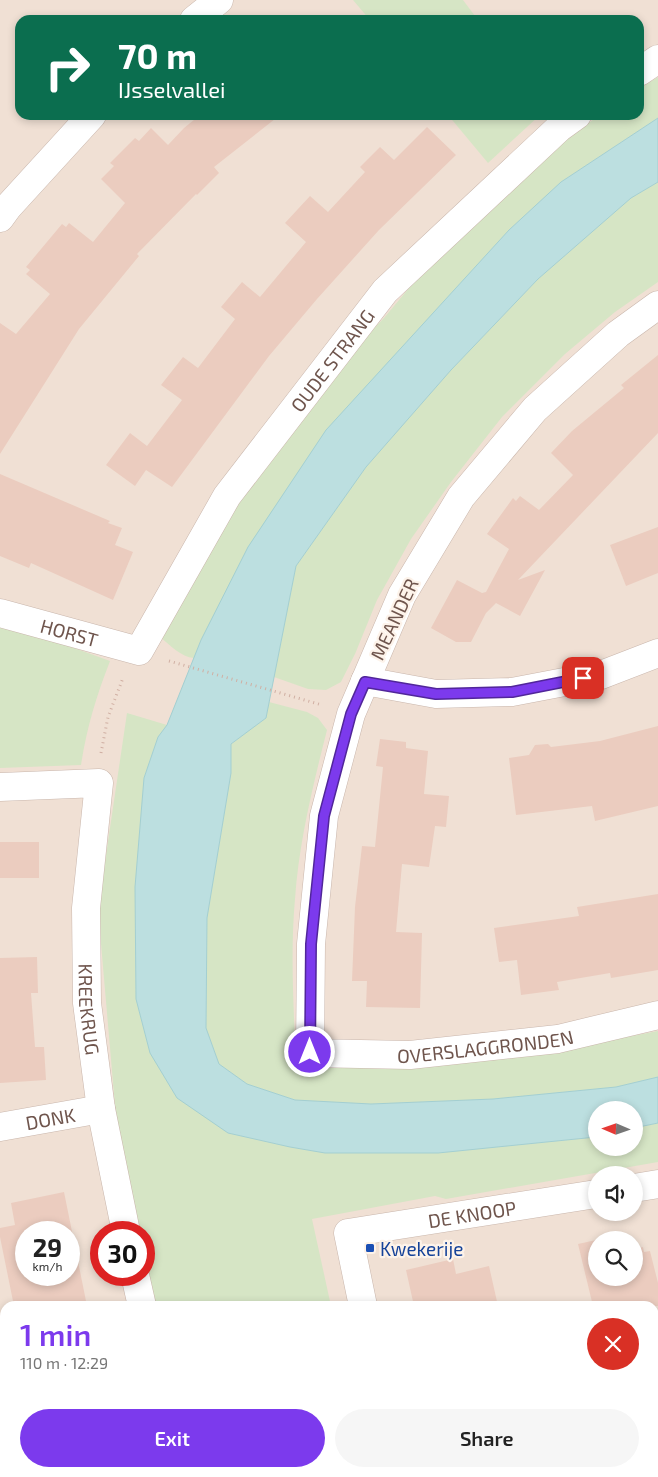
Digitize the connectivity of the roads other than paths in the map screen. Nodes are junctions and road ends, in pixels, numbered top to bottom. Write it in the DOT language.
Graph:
graph roads {
  1 [pos="219,0"];
  2 [pos="200,15"];
  3 [pos="658,59"];
  4 [pos="644,69"];
  5 [pos="87,120"];
  6 [pos="570,120"];
  7 [pos="0,218"];
  8 [pos="658,304"];
  9 [pos="0,612"];
  10 [pos="140,651"];
  11 [pos="658,653"];
  12 [pos="365,682"];
  13 [pos="0,787"];
  14 [pos="658,1015"];
  15 [pos="310,1052"];
  16 [pos="101,1109"];
  17 [pos="0,1127"];
  18 [pos="658,1184"];
  19 [pos="643,1186"];
  20 [pos="588,1195"];
  21 [pos="124,1221"];
  22 [pos="137,1286"];
  23 [pos="141,1301"];
  24 [pos="362,1301"];
  1 -- 2 [label="street"];
  3 -- 4 [label="street"];
  5 -- 7 [label="street"];
  6 -- 10 [label="street, OUDE STRANG"];
  8 -- 12 [label="street, MEANDER"];
  9 -- 10 [label="street, HORST"];
  11 -- 12 [label="street"];
  12 -- 15 [label="street, MEANDER"];
  13 -- 16 [label="street, KREEKRUG"];
  14 -- 15 [label="street, OVERSLAGGRONDEN"];
  16 -- 17 [label="street, DONK"];
  16 -- 21 [label="street, KREEKRUG"];
  18 -- 19 [label="street"];
  20 -- 24 [label="street, DE KNOOP"];
  22 -- 23 [label="street"];
}
